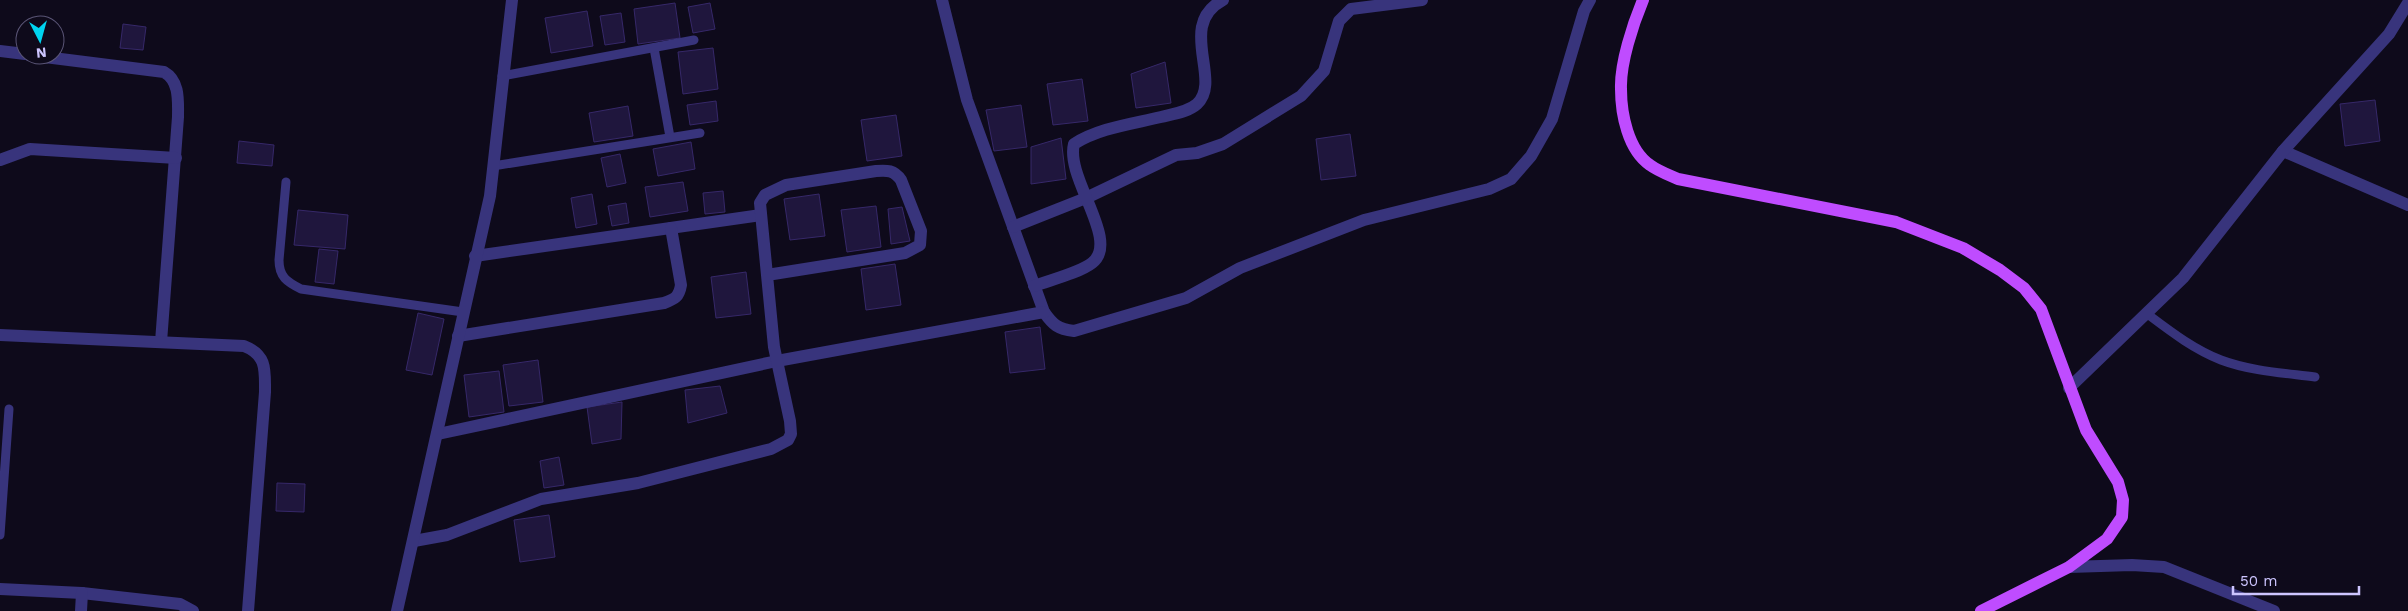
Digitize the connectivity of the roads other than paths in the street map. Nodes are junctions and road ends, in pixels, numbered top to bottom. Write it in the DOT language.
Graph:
graph roads {
  1 [pos="512,0"];
  2 [pos="942,0"];
  3 [pos="1223,0"];
  4 [pos="1422,0"];
  5 [pos="1590,0"];
  6 [pos="1643,0"];
  7 [pos="2408,3"];
  8 [pos="694,40"];
  9 [pos="654,48"];
  10 [pos="0,51"];
  11 [pos="15,53"];
  12 [pos="65,59"];
  13 [pos="502,76"];
  14 [pos="700,133"];
  15 [pos="670,137"];
  16 [pos="2283,151"];
  17 [pos="176,158"];
  18 [pos="0,160"];
  19 [pos="493,166"];
  20 [pos="286,182"];
  21 [pos="1086,198"];
  22 [pos="2408,205"];
  23 [pos="761,215"];
  24 [pos="1013,227"];
  25 [pos="671,228"];
  26 [pos="475,256"];
  27 [pos="767,275"];
  28 [pos="1034,286"];
  29 [pos="463,312"];
  30 [pos="1044,312"];
  31 [pos="2146,313"];
  32 [pos="0,335"];
  33 [pos="458,336"];
  34 [pos="161,342"];
  35 [pos="777,361"];
  36 [pos="2315,377"];
  37 [pos="2069,388"];
  38 [pos="9,410"];
  39 [pos="438,434"];
  40 [pos="0,535"];
  41 [pos="414,541"];
  42 [pos="2068,567"];
  43 [pos="0,589"];
  44 [pos="82,593"];
  45 [pos="81,611"];
  46 [pos="193,611"];
  47 [pos="248,611"];
  48 [pos="397,611"];
  49 [pos="1981,611"];
  50 [pos="2274,611"];
  1 -- 13 [label="street"];
  2 -- 24 [label="street"];
  3 -- 21 [label="street"];
  4 -- 21 [label="street"];
  5 -- 30 [label="street"];
  6 -- 37 [label="main road"];
  7 -- 16 [label="street"];
  8 -- 9 [label="lane"];
  9 -- 13 [label="lane"];
  9 -- 15 [label="lane"];
  10 -- 11 [label="street"];
  12 -- 17 [label="street"];
  13 -- 19 [label="street"];
  14 -- 15 [label="lane"];
  15 -- 19 [label="lane"];
  16 -- 22 [label="street"];
  16 -- 31 [label="street"];
  17 -- 18 [label="street"];
  17 -- 34 [label="street"];
  19 -- 26 [label="street"];
  20 -- 29 [label="lane"];
  21 -- 24 [label="street"];
  21 -- 28 [label="street"];
  23 -- 25 [label="street"];
  23 -- 27 [label="street"];
  23 -- 27 [label="street"];
  24 -- 28 [label="street"];
  25 -- 26 [label="street"];
  25 -- 33 [label="street"];
  26 -- 29 [label="street"];
  27 -- 35 [label="street"];
  28 -- 30 [label="street"];
  29 -- 33 [label="street"];
  30 -- 35 [label="street"];
  31 -- 36 [label="lane"];
  31 -- 37 [label="street"];
  32 -- 34 [label="street"];
  33 -- 39 [label="street"];
  34 -- 47 [label="street"];
  35 -- 39 [label="street"];
  35 -- 41 [label="street"];
  37 -- 42 [label="main road"];
  38 -- 40 [label="lane"];
  39 -- 41 [label="street"];
  41 -- 48 [label="street"];
  42 -- 49 [label="main road"];
  42 -- 50 [label="street"];
  43 -- 44 [label="street"];
  44 -- 45 [label="street"];
  44 -- 46 [label="street"];
}
